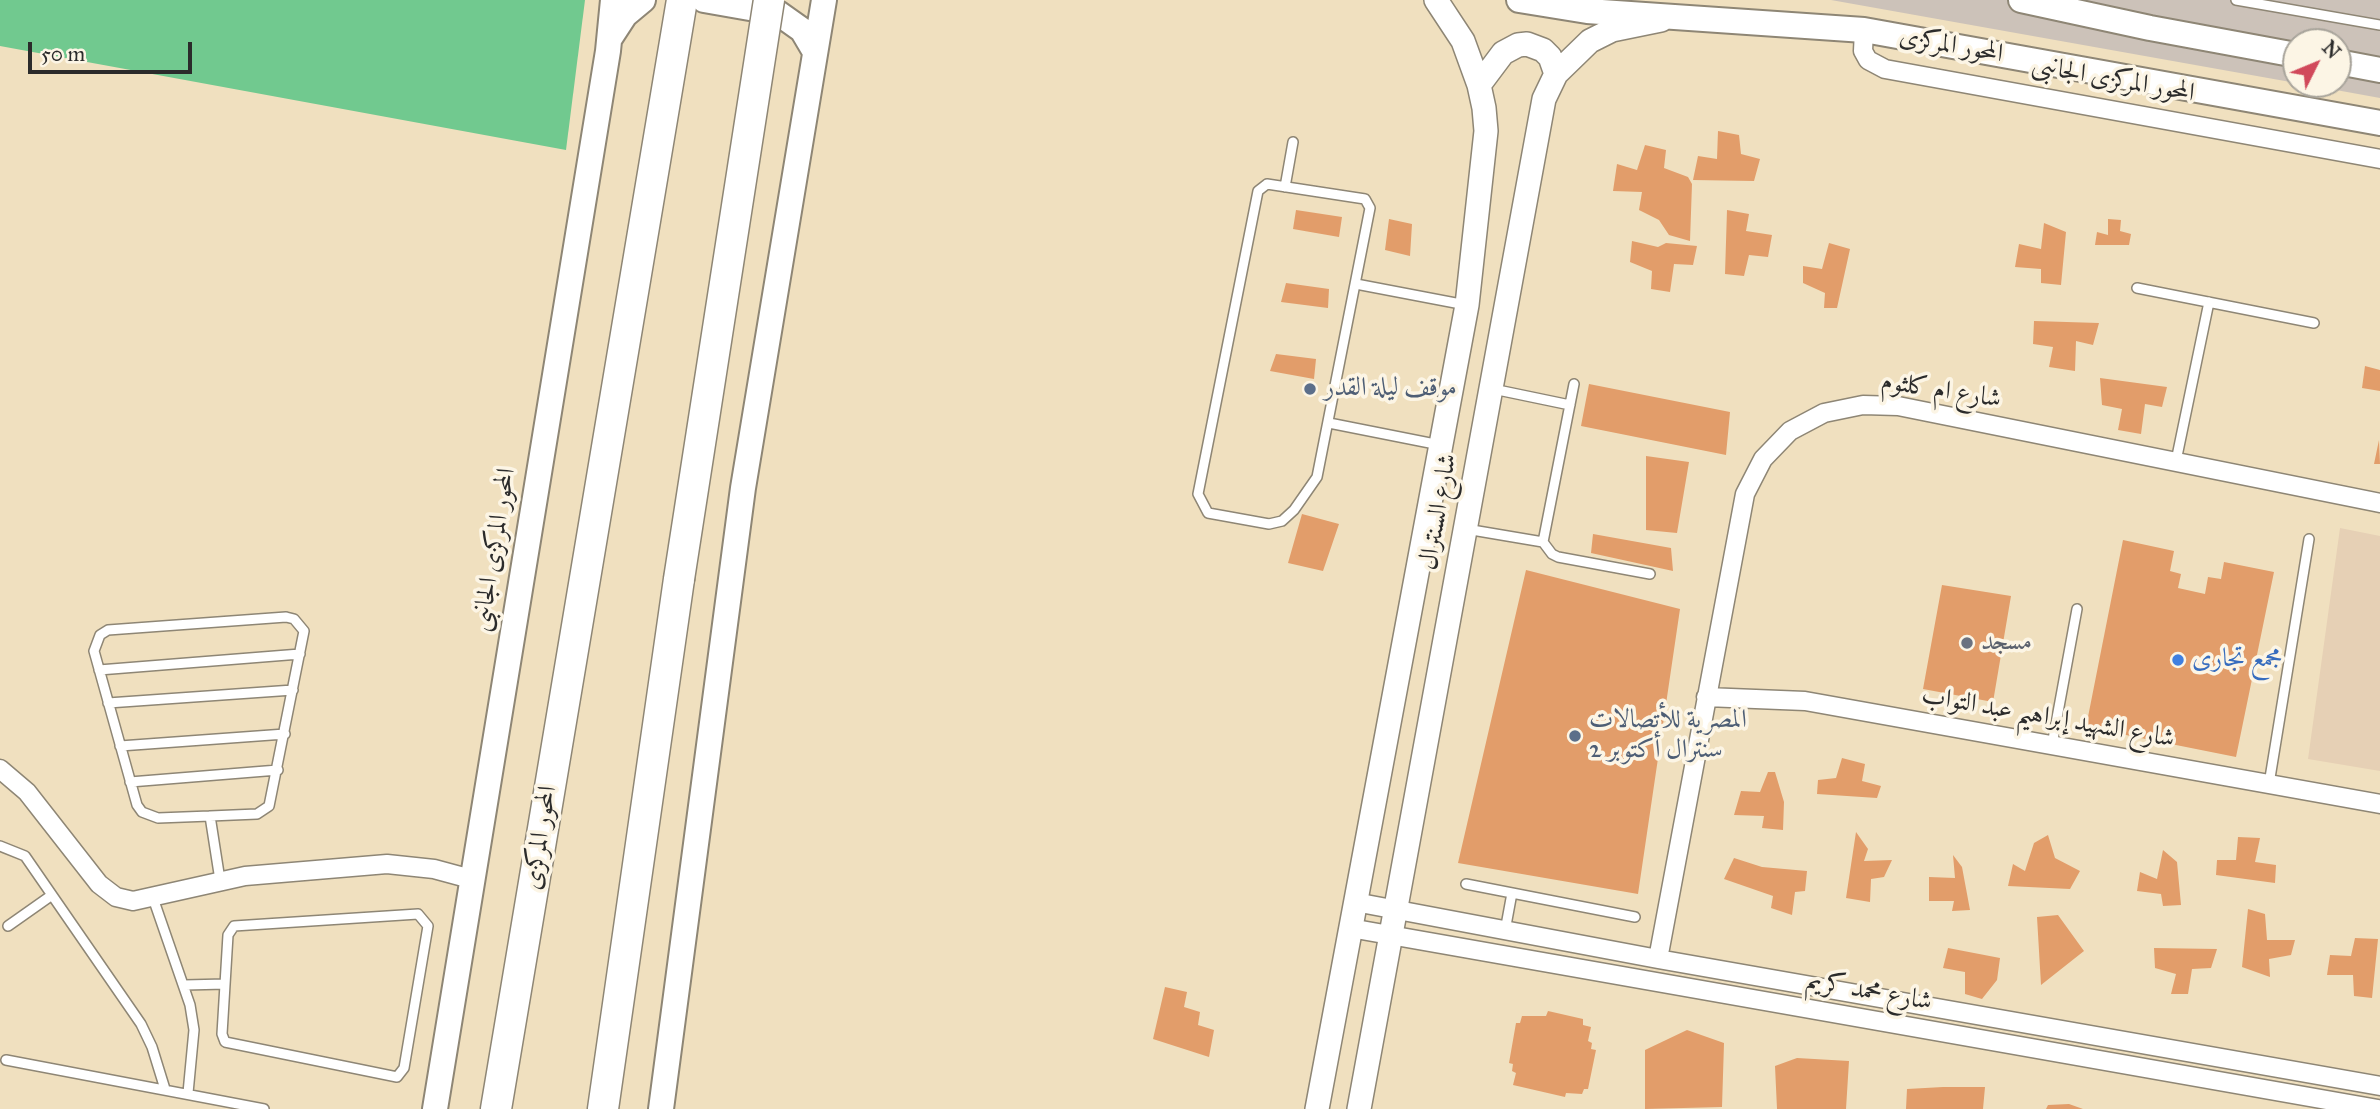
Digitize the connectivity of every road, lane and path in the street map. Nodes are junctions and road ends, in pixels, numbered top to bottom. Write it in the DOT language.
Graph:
graph roads {
  1 [pos="613,0"];
  2 [pos="643,0"];
  3 [pos="682,0"];
  4 [pos="704,0"];
  5 [pos="769,0"];
  6 [pos="824,0"];
  7 [pos="1436,0"];
  8 [pos="1519,0"];
  9 [pos="2021,0"];
  10 [pos="2236,0"];
  11 [pos="2283,4"];
  12 [pos="1686,16"];
  13 [pos="2380,25"];
  14 [pos="1864,30"];
  15 [pos="609,40"];
  16 [pos="815,52"];
  17 [pos="2282,52"];
  18 [pos="2352,65"];
  19 [pos="2380,70"];
  20 [pos="1556,74"];
  21 [pos="1479,85"];
  22 [pos="2380,123"];
  23 [pos="1293,142"];
  24 [pos="2380,159"];
  25 [pos="1285,187"];
  26 [pos="1356,284"];
  27 [pos="2137,288"];
  28 [pos="2209,302"];
  29 [pos="1467,305"];
  30 [pos="2314,323"];
  31 [pos="1574,384"];
  32 [pos="1489,389"];
  33 [pos="1570,405"];
  34 [pos="1329,423"];
  35 [pos="1441,445"];
  36 [pos="2176,461"];
  37 [pos="2380,503"];
  38 [pos="1464,529"];
  39 [pos="2309,539"];
  40 [pos="1543,542"];
  41 [pos="1650,574"];
  42 [pos="2077,609"];
  43 [pos="300,654"];
  44 [pos="99,670"];
  45 [pos="293,690"];
  46 [pos="1706,697"];
  47 [pos="108,704"];
  48 [pos="285,734"];
  49 [pos="2052,745"];
  50 [pos="120,746"];
  51 [pos="0,769"];
  52 [pos="278,770"];
  53 [pos="130,782"];
  54 [pos="2269,784"];
  55 [pos="2380,804"];
  56 [pos="211,816"];
  57 [pos="0,846"];
  58 [pos="471,879"];
  59 [pos="220,880"];
  60 [pos="1466,884"];
  61 [pos="1512,893"];
  62 [pos="52,895"];
  63 [pos="153,898"];
  64 [pos="1355,902"];
  65 [pos="1395,910"];
  66 [pos="1635,917"];
  67 [pos="8,926"];
  68 [pos="1350,928"];
  69 [pos="1505,930"];
  70 [pos="1391,935"];
  71 [pos="1658,959"];
  72 [pos="225,984"];
  73 [pos="185,985"];
  74 [pos="6,1060"];
  75 [pos="2360,1083"];
  76 [pos="2380,1086"];
  77 [pos="165,1089"];
  78 [pos="188,1093"];
  79 [pos="2356,1107"];
  80 [pos="264,1109"];
  81 [pos="435,1109"];
  82 [pos="496,1109"];
  83 [pos="603,1109"];
  84 [pos="661,1109"];
  85 [pos="1317,1109"];
  86 [pos="1359,1109"];
  87 [pos="2378,1109"];
  1 -- 15 [label="main road, المحور المركزى الجانبى"];
  2 -- 15 [label="main road"];
  3 -- 82 [label="highway, المحور المركزى"];
  4 -- 16 [label="main road"];
  5 -- 83 [label="highway, bridge"];
  6 -- 16 [label="main road"];
  7 -- 21 [label="street, شارع السنترال"];
  8 -- 12 [label="main road, المحور المركزى"];
  9 -- 17 [label="main road"];
  10 -- 11 [label="lane"];
  11 -- 13 [label="lane"];
  12 -- 14 [label="main road, المحور المركزى"];
  12 -- 20 [label="street, شارع السنترال"];
  14 -- 22 [label="main road, المحور المركزى"];
  14 -- 24 [label="street, المحور المركزى الجانبى"];
  15 -- 58 [label="main road, المحور المركزى الجانبى"];
  16 -- 84 [label="main road"];
  18 -- 19 [label="main road"];
  20 -- 21 [label="street"];
  20 -- 32 [label="street, شارع السنترال"];
  21 -- 29 [label="street, شارع السنترال"];
  23 -- 25 [label="lane"];
  25 -- 26 [label="lane"];
  25 -- 34 [label="lane"];
  26 -- 29 [label="lane"];
  26 -- 34 [label="lane"];
  27 -- 28 [label="lane"];
  28 -- 30 [label="lane"];
  28 -- 36 [label="lane"];
  29 -- 35 [label="street, شارع السنترال"];
  31 -- 33 [label="lane"];
  32 -- 33 [label="lane"];
  32 -- 38 [label="street, شارع السنترال"];
  33 -- 40 [label="lane"];
  34 -- 35 [label="lane"];
  35 -- 64 [label="street, شارع السنترال"];
  36 -- 37 [label="street, شارع ام كلثوم"];
  36 -- 46 [label="street, شارع ام كلثوم"];
  38 -- 40 [label="lane"];
  38 -- 65 [label="street, شارع السنترال"];
  39 -- 54 [label="lane"];
  40 -- 41 [label="lane"];
  42 -- 49 [label="lane"];
  43 -- 44 [label="lane"];
  43 -- 44 [label="lane"];
  43 -- 45 [label="lane"];
  44 -- 47 [label="lane"];
  45 -- 47 [label="lane"];
  45 -- 48 [label="lane"];
  46 -- 49 [label="street, شارع الشهيد إبراهيم عبد التواب"];
  46 -- 71 [label="street, شارع ام كلثوم"];
  47 -- 50 [label="lane"];
  48 -- 50 [label="lane"];
  48 -- 52 [label="lane"];
  49 -- 54 [label="street, شارع الشهيد إبراهيم عبد التواب"];
  50 -- 53 [label="lane"];
  51 -- 63 [label="street"];
  52 -- 53 [label="lane"];
  52 -- 56 [label="lane"];
  53 -- 56 [label="lane"];
  54 -- 55 [label="street, شارع الشهيد إبراهيم عبد التواب"];
  56 -- 59 [label="lane"];
  57 -- 62 [label="lane"];
  58 -- 59 [label="street"];
  58 -- 81 [label="main road, المحور المركزى الجانبى"];
  59 -- 63 [label="street"];
  60 -- 61 [label="lane"];
  61 -- 66 [label="lane"];
  61 -- 69 [label="lane"];
  62 -- 67 [label="lane"];
  62 -- 77 [label="lane"];
  63 -- 73 [label="lane"];
  64 -- 65 [label="street, شارع محمد كريم"];
  64 -- 68 [label="street, شارع السنترال"];
  65 -- 69 [label="street, شارع محمد كريم"];
  65 -- 70 [label="street, شارع السنترال"];
  68 -- 70 [label="street, شارع محمد كريم"];
  68 -- 85 [label="street, شارع السنترال"];
  69 -- 71 [label="street, شارع محمد كريم"];
  70 -- 79 [label="street, شارع محمد كريم"];
  70 -- 86 [label="street, شارع السنترال"];
  71 -- 75 [label="street, شارع محمد كريم"];
  72 -- 72 [label="lane"];
  72 -- 73 [label="lane"];
  73 -- 78 [label="lane"];
  74 -- 77 [label="lane"];
  75 -- 76 [label="street, شارع محمد كريم"];
  75 -- 79 [label="street"];
  77 -- 78 [label="lane"];
  78 -- 80 [label="lane"];
  79 -- 87 [label="street, شارع محمد كريم"];
}
